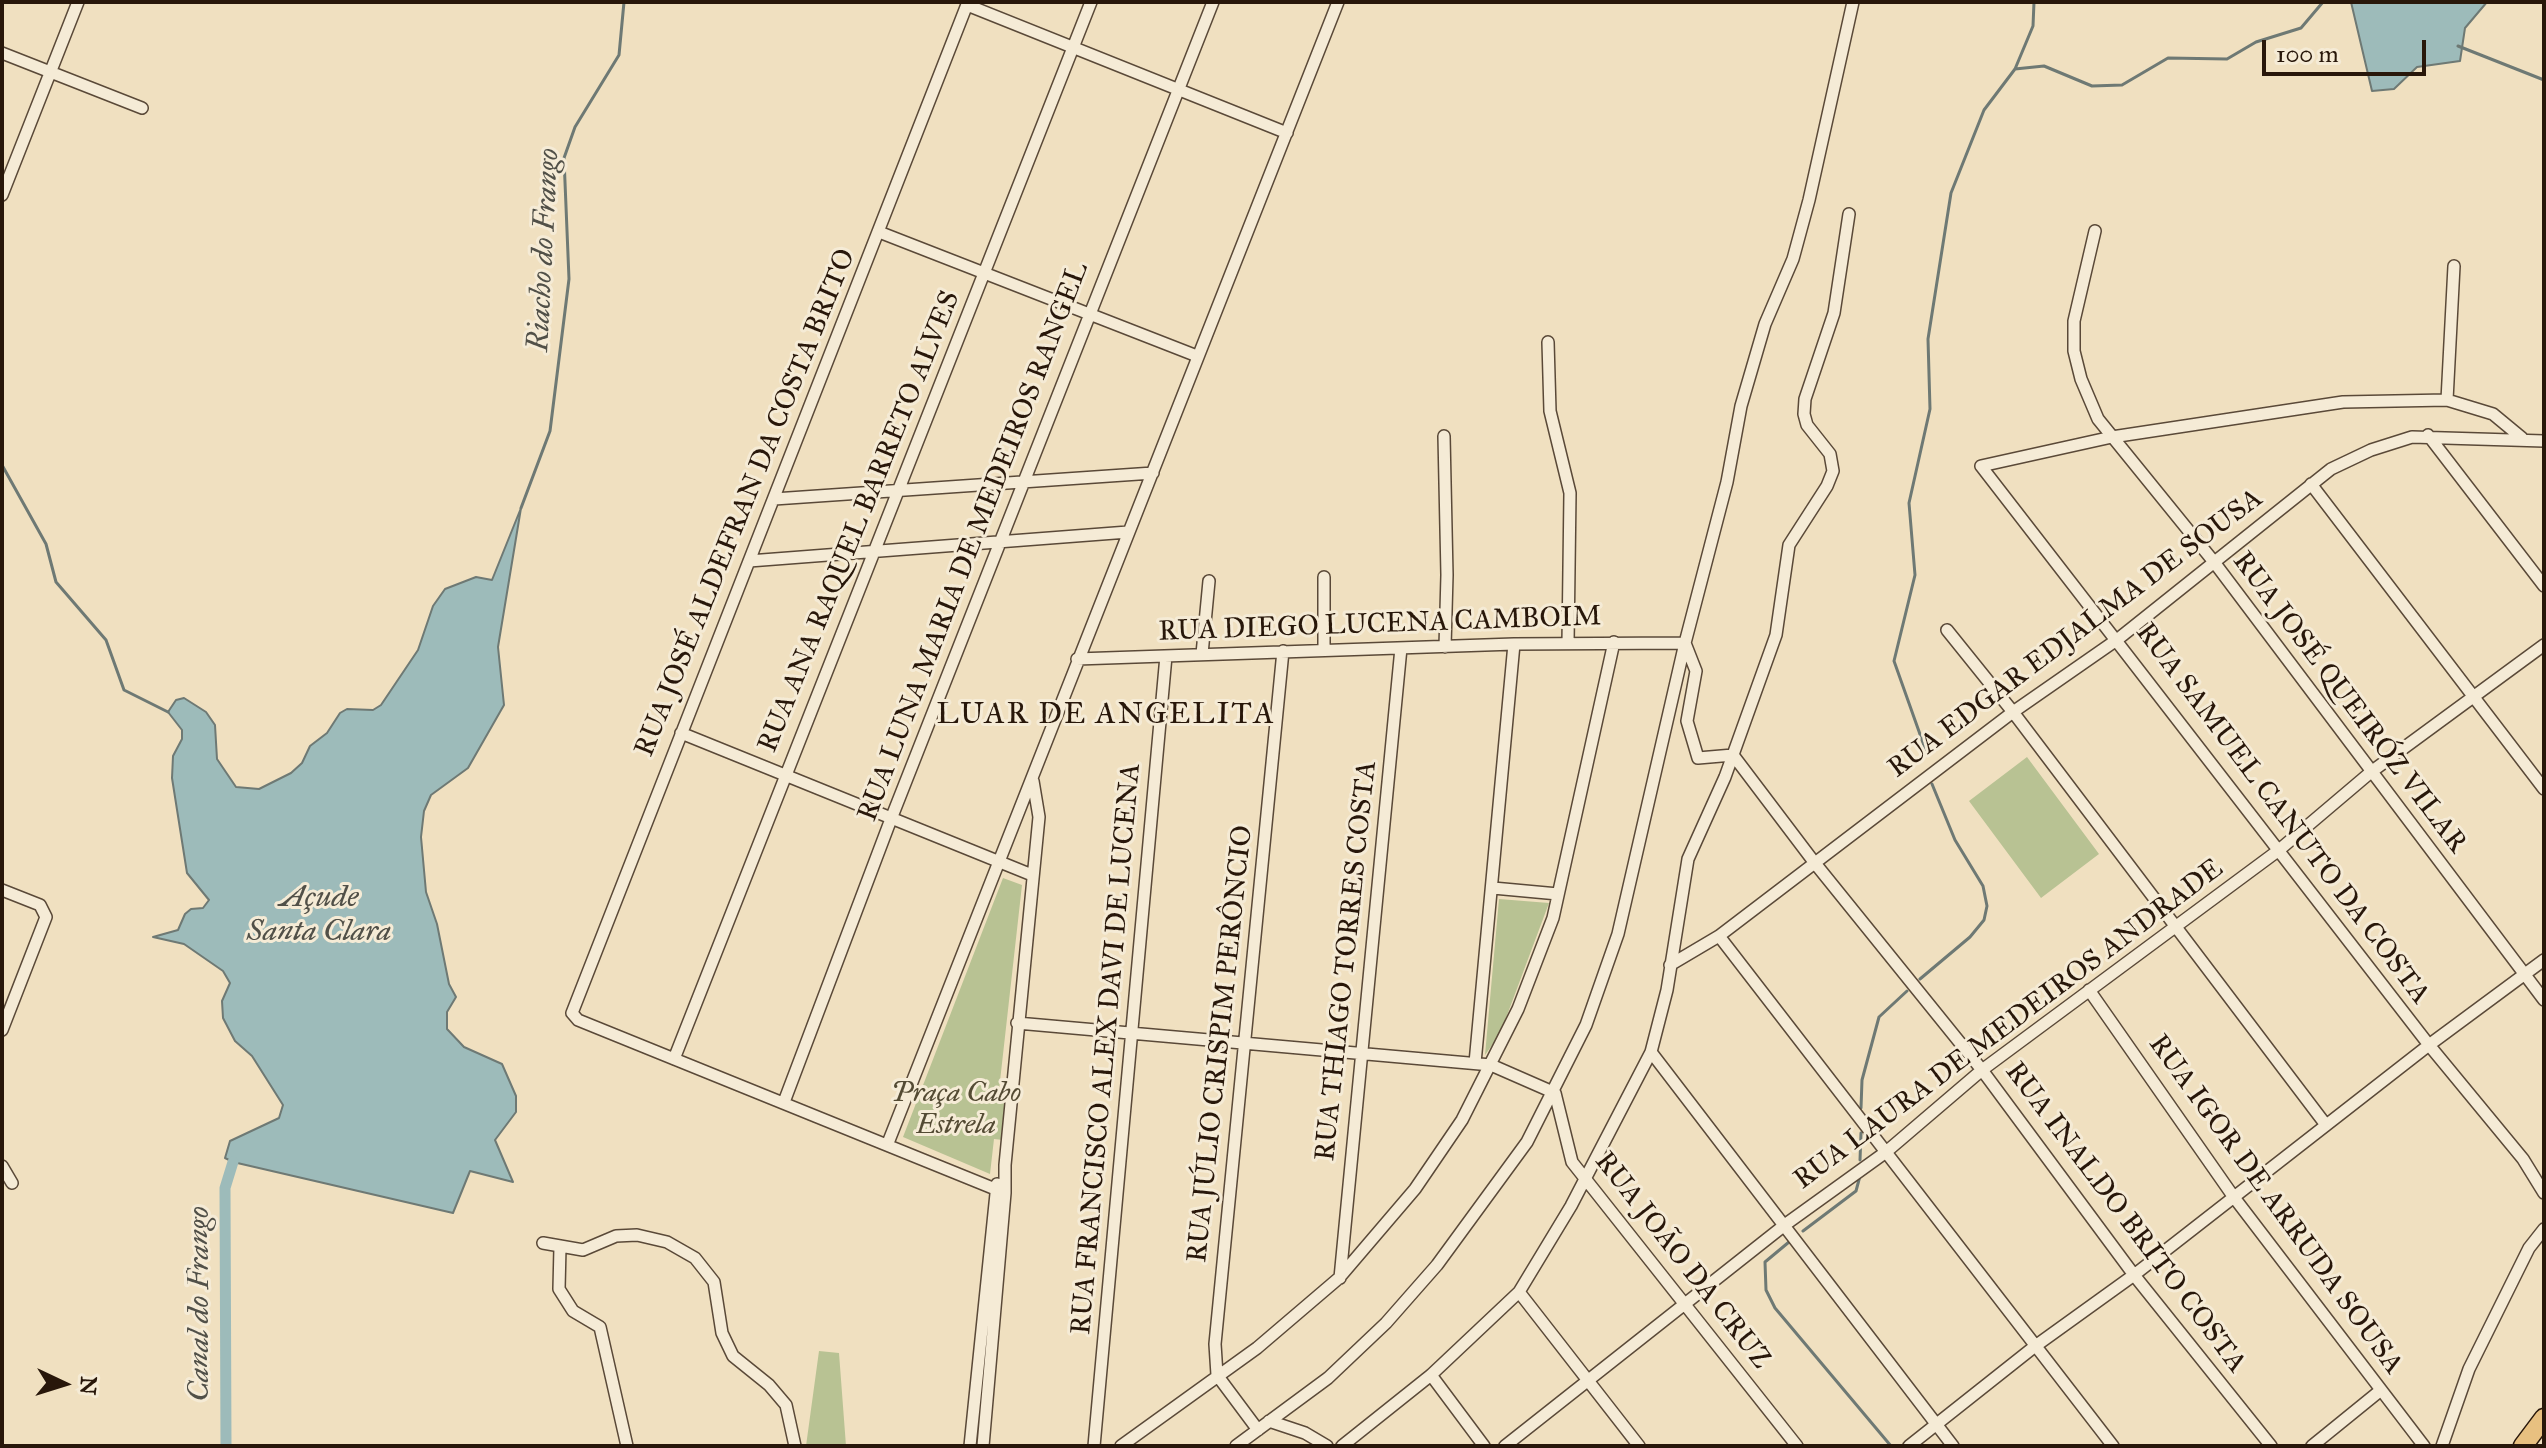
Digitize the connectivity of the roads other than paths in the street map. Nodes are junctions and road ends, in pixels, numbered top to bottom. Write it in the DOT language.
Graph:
graph roads {
  1 [pos="78,2"];
  2 [pos="1091,2"];
  3 [pos="1213,2"];
  4 [pos="1338,2"];
  5 [pos="1853,2"];
  6 [pos="968,3"];
  7 [pos="1074,47"];
  8 [pos="2,53"];
  9 [pos="51,72"];
  10 [pos="1179,88"];
  11 [pos="142,108"];
  12 [pos="1287,133"];
  13 [pos="2,195"];
  14 [pos="1849,214"];
  15 [pos="2095,231"];
  16 [pos="879,232"];
  17 [pos="2454,266"];
  18 [pos="984,275"];
  19 [pos="1088,316"];
  20 [pos="1548,342"];
  21 [pos="1197,356"];
  22 [pos="2447,400"];
  23 [pos="2428,435"];
  24 [pos="1444,436"];
  25 [pos="2112,437"];
  26 [pos="2522,438"];
  27 [pos="2544,441"];
  28 [pos="1153,473"];
  29 [pos="1025,483"];
  30 [pos="2311,484"];
  31 [pos="899,490"];
  32 [pos="774,499"];
  33 [pos="1128,532"];
  34 [pos="1000,542"];
  35 [pos="875,551"];
  36 [pos="749,561"];
  37 [pos="2214,562"];
  38 [pos="1324,577"];
  39 [pos="1209,581"];
  40 [pos="2544,586"];
  41 [pos="1947,630"];
  42 [pos="2118,639"];
  43 [pos="1614,642"];
  44 [pos="1568,643"];
  45 [pos="1685,643"];
  46 [pos="1514,644"];
  47 [pos="2544,645"];
  48 [pos="1445,647"];
  49 [pos="1401,648"];
  50 [pos="1324,649"];
  51 [pos="1283,651"];
  52 [pos="1202,654"];
  53 [pos="1166,656"];
  54 [pos="1077,659"];
  55 [pos="2472,698"];
  56 [pos="2013,712"];
  57 [pos="681,733"];
  58 [pos="1733,755"];
  59 [pos="2371,772"];
  60 [pos="786,776"];
  61 [pos="1033,781"];
  62 [pos="2544,789"];
  63 [pos="891,819"];
  64 [pos="2279,850"];
  65 [pos="999,861"];
  66 [pos="1814,862"];
  67 [pos="1032,875"];
  68 [pos="1493,888"];
  69 [pos="2,890"];
  70 [pos="1558,894"];
  71 [pos="2176,927"];
  72 [pos="1719,936"];
  73 [pos="2544,960"];
  74 [pos="1670,965"];
  75 [pos="2524,975"];
  76 [pos="2089,990"];
  77 [pos="2544,1000"];
  78 [pos="1017,1023"];
  79 [pos="2,1030"];
  80 [pos="1133,1034"];
  81 [pos="1245,1045"];
  82 [pos="2429,1045"];
  83 [pos="1651,1052"];
  84 [pos="1362,1055"];
  85 [pos="674,1059"];
  86 [pos="1475,1063"];
  87 [pos="1491,1065"];
  88 [pos="1982,1070"];
  89 [pos="1555,1093"];
  90 [pos="784,1102"];
  91 [pos="2326,1125"];
  92 [pos="888,1143"];
  93 [pos="1886,1152"];
  94 [pos="2,1166"];
  95 [pos="2540,1173"];
  96 [pos="1587,1176"];
  97 [pos="12,1183"];
  98 [pos="1000,1191"];
  99 [pos="2544,1193"];
  100 [pos="2233,1196"];
  101 [pos="1786,1224"];
  102 [pos="2544,1229"];
  103 [pos="543,1243"];
  104 [pos="560,1247"];
  105 [pos="2134,1275"];
  106 [pos="1339,1278"];
  107 [pos="1519,1292"];
  108 [pos="1686,1302"];
  109 [pos="2034,1347"];
  110 [pos="1217,1375"];
  111 [pos="1431,1375"];
  112 [pos="1588,1381"];
  113 [pos="2381,1390"];
  114 [pos="2544,1418"];
  115 [pos="1269,1421"];
  116 [pos="1937,1425"];
  117 [pos="1258,1430"];
  118 [pos="627,1446"];
  119 [pos="795,1446"];
  120 [pos="970,1446"];
  121 [pos="983,1446"];
  122 [pos="1094,1446"];
  123 [pos="1121,1446"];
  124 [pos="1236,1446"];
  125 [pos="1327,1446"];
  126 [pos="1342,1446"];
  127 [pos="1484,1446"];
  128 [pos="1505,1446"];
  129 [pos="1639,1446"];
  130 [pos="1797,1446"];
  131 [pos="1909,1446"];
  132 [pos="1953,1446"];
  133 [pos="2113,1446"];
  134 [pos="2271,1446"];
  135 [pos="2312,1446"];
  136 [pos="2424,1446"];
  137 [pos="2442,1446"];
  138 [pos="2523,1446"];
  1 -- 9 [label="street"];
  2 -- 7 [label="street, RUA ANA RAQUEL BARRETO ALVES"];
  3 -- 10 [label="street, RUA LUNA MARIA DE MEDEIROS RANGEL"];
  4 -- 12 [label="street"];
  5 -- 45 [label="street"];
  6 -- 7 [label="street"];
  6 -- 16 [label="street, RUA JOSÉ ALDEFRAN DA COSTA BRITO"];
  7 -- 10 [label="street"];
  7 -- 18 [label="street, RUA ANA RAQUEL BARRETO ALVES"];
  8 -- 9 [label="street"];
  9 -- 11 [label="street"];
  9 -- 13 [label="street"];
  10 -- 12 [label="street"];
  10 -- 19 [label="street, RUA LUNA MARIA DE MEDEIROS RANGEL"];
  12 -- 21 [label="street"];
  14 -- 58 [label="street"];
  15 -- 25 [label="street, RUA JOSÉ QUEIRÓZ VILAR"];
  16 -- 18 [label="street"];
  16 -- 32 [label="street, RUA JOSÉ ALDEFRAN DA COSTA BRITO"];
  17 -- 22 [label="street"];
  18 -- 19 [label="street"];
  18 -- 31 [label="street, RUA ANA RAQUEL BARRETO ALVES"];
  19 -- 21 [label="street"];
  19 -- 29 [label="street, RUA LUNA MARIA DE MEDEIROS RANGEL"];
  20 -- 44 [label="street"];
  21 -- 28 [label="street"];
  22 -- 25 [label="street"];
  22 -- 26 [label="street"];
  23 -- 26 [label="street, RUA EDGAR EDJALMA DE SOUSA"];
  23 -- 30 [label="street, RUA EDGAR EDJALMA DE SOUSA"];
  23 -- 40 [label="street"];
  24 -- 48 [label="street"];
  25 -- 37 [label="street, RUA JOSÉ QUEIRÓZ VILAR"];
  25 -- 42 [label="street, RUA SAMUEL CANUTO DA COSTA"];
  26 -- 27 [label="street, RUA EDGAR EDJALMA DE SOUSA"];
  28 -- 29 [label="street"];
  28 -- 33 [label="street"];
  29 -- 31 [label="street"];
  29 -- 34 [label="street, RUA LUNA MARIA DE MEDEIROS RANGEL"];
  30 -- 37 [label="street, RUA EDGAR EDJALMA DE SOUSA"];
  30 -- 55 [label="street"];
  31 -- 32 [label="street"];
  31 -- 35 [label="street, RUA ANA RAQUEL BARRETO ALVES"];
  32 -- 36 [label="street, RUA JOSÉ ALDEFRAN DA COSTA BRITO"];
  33 -- 34 [label="street"];
  33 -- 54 [label="street"];
  34 -- 35 [label="street"];
  34 -- 63 [label="street, RUA LUNA MARIA DE MEDEIROS RANGEL"];
  35 -- 36 [label="street"];
  35 -- 60 [label="street, RUA ANA RAQUEL BARRETO ALVES"];
  36 -- 57 [label="street, RUA JOSÉ ALDEFRAN DA COSTA BRITO"];
  37 -- 42 [label="street, RUA EDGAR EDJALMA DE SOUSA"];
  37 -- 59 [label="street, RUA JOSÉ QUEIRÓZ VILAR"];
  38 -- 50 [label="street"];
  39 -- 52 [label="street"];
  41 -- 56 [label="street"];
  42 -- 56 [label="street, RUA EDGAR EDJALMA DE SOUSA"];
  42 -- 64 [label="street, RUA SAMUEL CANUTO DA COSTA"];
  43 -- 44 [label="street, RUA DIEGO LUCENA CAMBOIM"];
  43 -- 45 [label="street, RUA DIEGO LUCENA CAMBOIM"];
  43 -- 70 [label="street"];
  44 -- 46 [label="street, RUA DIEGO LUCENA CAMBOIM"];
  45 -- 58 [label="street"];
  45 -- 89 [label="street"];
  46 -- 48 [label="street, RUA DIEGO LUCENA CAMBOIM"];
  46 -- 68 [label="street"];
  47 -- 55 [label="street, RUA LAURA DE MEDEIROS ANDRADE"];
  48 -- 49 [label="street, RUA DIEGO LUCENA CAMBOIM"];
  49 -- 50 [label="street, RUA DIEGO LUCENA CAMBOIM"];
  49 -- 84 [label="street, RUA THIAGO TORRES COSTA"];
  50 -- 51 [label="street, RUA DIEGO LUCENA CAMBOIM"];
  51 -- 52 [label="street, RUA DIEGO LUCENA CAMBOIM"];
  51 -- 81 [label="street, RUA JÚLIO CRISPIM PERÔNCIO"];
  52 -- 53 [label="street, RUA DIEGO LUCENA CAMBOIM"];
  53 -- 54 [label="street, RUA DIEGO LUCENA CAMBOIM"];
  53 -- 80 [label="street, RUA FRANCISCO ALEX DAVI DE LUCENA"];
  54 -- 61 [label="street"];
  55 -- 59 [label="street, RUA LAURA DE MEDEIROS ANDRADE"];
  55 -- 62 [label="street"];
  56 -- 66 [label="street, RUA EDGAR EDJALMA DE SOUSA"];
  56 -- 71 [label="street"];
  57 -- 60 [label="street"];
  57 -- 85 [label="street, RUA JOSÉ ALDEFRAN DA COSTA BRITO"];
  58 -- 66 [label="street, RUA INALDO BRITO COSTA"];
  58 -- 74 [label="street"];
  59 -- 64 [label="street, RUA LAURA DE MEDEIROS ANDRADE"];
  59 -- 75 [label="street, RUA JOSÉ QUEIRÓZ VILAR"];
  60 -- 63 [label="street"];
  60 -- 85 [label="street, RUA ANA RAQUEL BARRETO ALVES"];
  61 -- 65 [label="street"];
  61 -- 67 [label="street"];
  63 -- 65 [label="street"];
  63 -- 90 [label="street, RUA LUNA MARIA DE MEDEIROS RANGEL"];
  64 -- 71 [label="street, RUA LAURA DE MEDEIROS ANDRADE"];
  64 -- 82 [label="street, RUA SAMUEL CANUTO DA COSTA"];
  65 -- 67 [label="street"];
  65 -- 92 [label="street"];
  66 -- 72 [label="street, RUA EDGAR EDJALMA DE SOUSA"];
  66 -- 88 [label="street, RUA INALDO BRITO COSTA"];
  67 -- 78 [label="street"];
  68 -- 70 [label="street"];
  68 -- 86 [label="street"];
  69 -- 79 [label="street"];
  70 -- 87 [label="street"];
  71 -- 76 [label="street, RUA LAURA DE MEDEIROS ANDRADE"];
  71 -- 91 [label="street"];
  72 -- 74 [label="street, RUA EDGAR EDJALMA DE SOUSA"];
  72 -- 93 [label="street"];
  73 -- 75 [label="street"];
  74 -- 83 [label="street"];
  75 -- 77 [label="street, RUA JOSÉ QUEIRÓZ VILAR"];
  75 -- 82 [label="street"];
  76 -- 88 [label="street, RUA LAURA DE MEDEIROS ANDRADE"];
  76 -- 100 [label="street, RUA IGOR DE ARRUDA SOUSA"];
  78 -- 80 [label="street"];
  78 -- 98 [label="street"];
  80 -- 81 [label="street"];
  80 -- 122 [label="street, RUA FRANCISCO ALEX DAVI DE LUCENA"];
  81 -- 84 [label="street"];
  81 -- 110 [label="street, RUA JÚLIO CRISPIM PERÔNCIO"];
  82 -- 91 [label="street"];
  82 -- 95 [label="street, RUA SAMUEL CANUTO DA COSTA"];
  83 -- 96 [label="street"];
  83 -- 101 [label="street"];
  84 -- 86 [label="street"];
  84 -- 106 [label="street, RUA THIAGO TORRES COSTA"];
  85 -- 90 [label="street"];
  86 -- 87 [label="street"];
  87 -- 89 [label="street"];
  87 -- 106 [label="street"];
  88 -- 93 [label="street, RUA LAURA DE MEDEIROS ANDRADE"];
  88 -- 105 [label="street, RUA INALDO BRITO COSTA"];
  89 -- 96 [label="street, RUA JOÃO DA CRUZ"];
  89 -- 115 [label="street"];
  90 -- 92 [label="street"];
  91 -- 100 [label="street"];
  92 -- 98 [label="street"];
  93 -- 101 [label="street, RUA LAURA DE MEDEIROS ANDRADE"];
  93 -- 109 [label="street"];
  94 -- 97 [label="street"];
  95 -- 99 [label="street, RUA SAMUEL CANUTO DA COSTA"];
  96 -- 107 [label="street"];
  96 -- 108 [label="street, RUA JOÃO DA CRUZ"];
  98 -- 120 [label="street"];
  98 -- 121 [label="street"];
  100 -- 105 [label="street"];
  100 -- 113 [label="street, RUA IGOR DE ARRUDA SOUSA"];
  101 -- 108 [label="street, RUA LAURA DE MEDEIROS ANDRADE"];
  101 -- 116 [label="street"];
  102 -- 137 [label="street"];
  103 -- 104 [label="street"];
  104 -- 118 [label="street"];
  104 -- 119 [label="street"];
  105 -- 109 [label="street"];
  105 -- 134 [label="street, RUA INALDO BRITO COSTA"];
  106 -- 110 [label="street"];
  107 -- 111 [label="street"];
  107 -- 112 [label="street"];
  108 -- 112 [label="street, RUA LAURA DE MEDEIROS ANDRADE"];
  108 -- 130 [label="street, RUA JOÃO DA CRUZ"];
  109 -- 116 [label="street"];
  109 -- 133 [label="street"];
  110 -- 117 [label="street"];
  110 -- 123 [label="street"];
  111 -- 126 [label="street"];
  111 -- 127 [label="street"];
  112 -- 128 [label="street, RUA LAURA DE MEDEIROS ANDRADE"];
  112 -- 129 [label="street"];
  113 -- 135 [label="street"];
  113 -- 136 [label="street, RUA IGOR DE ARRUDA SOUSA"];
  114 -- 138 [label="main road"];
  115 -- 117 [label="street"];
  115 -- 125 [label="street"];
  116 -- 131 [label="street"];
  116 -- 132 [label="street"];
  117 -- 124 [label="street"];
}
